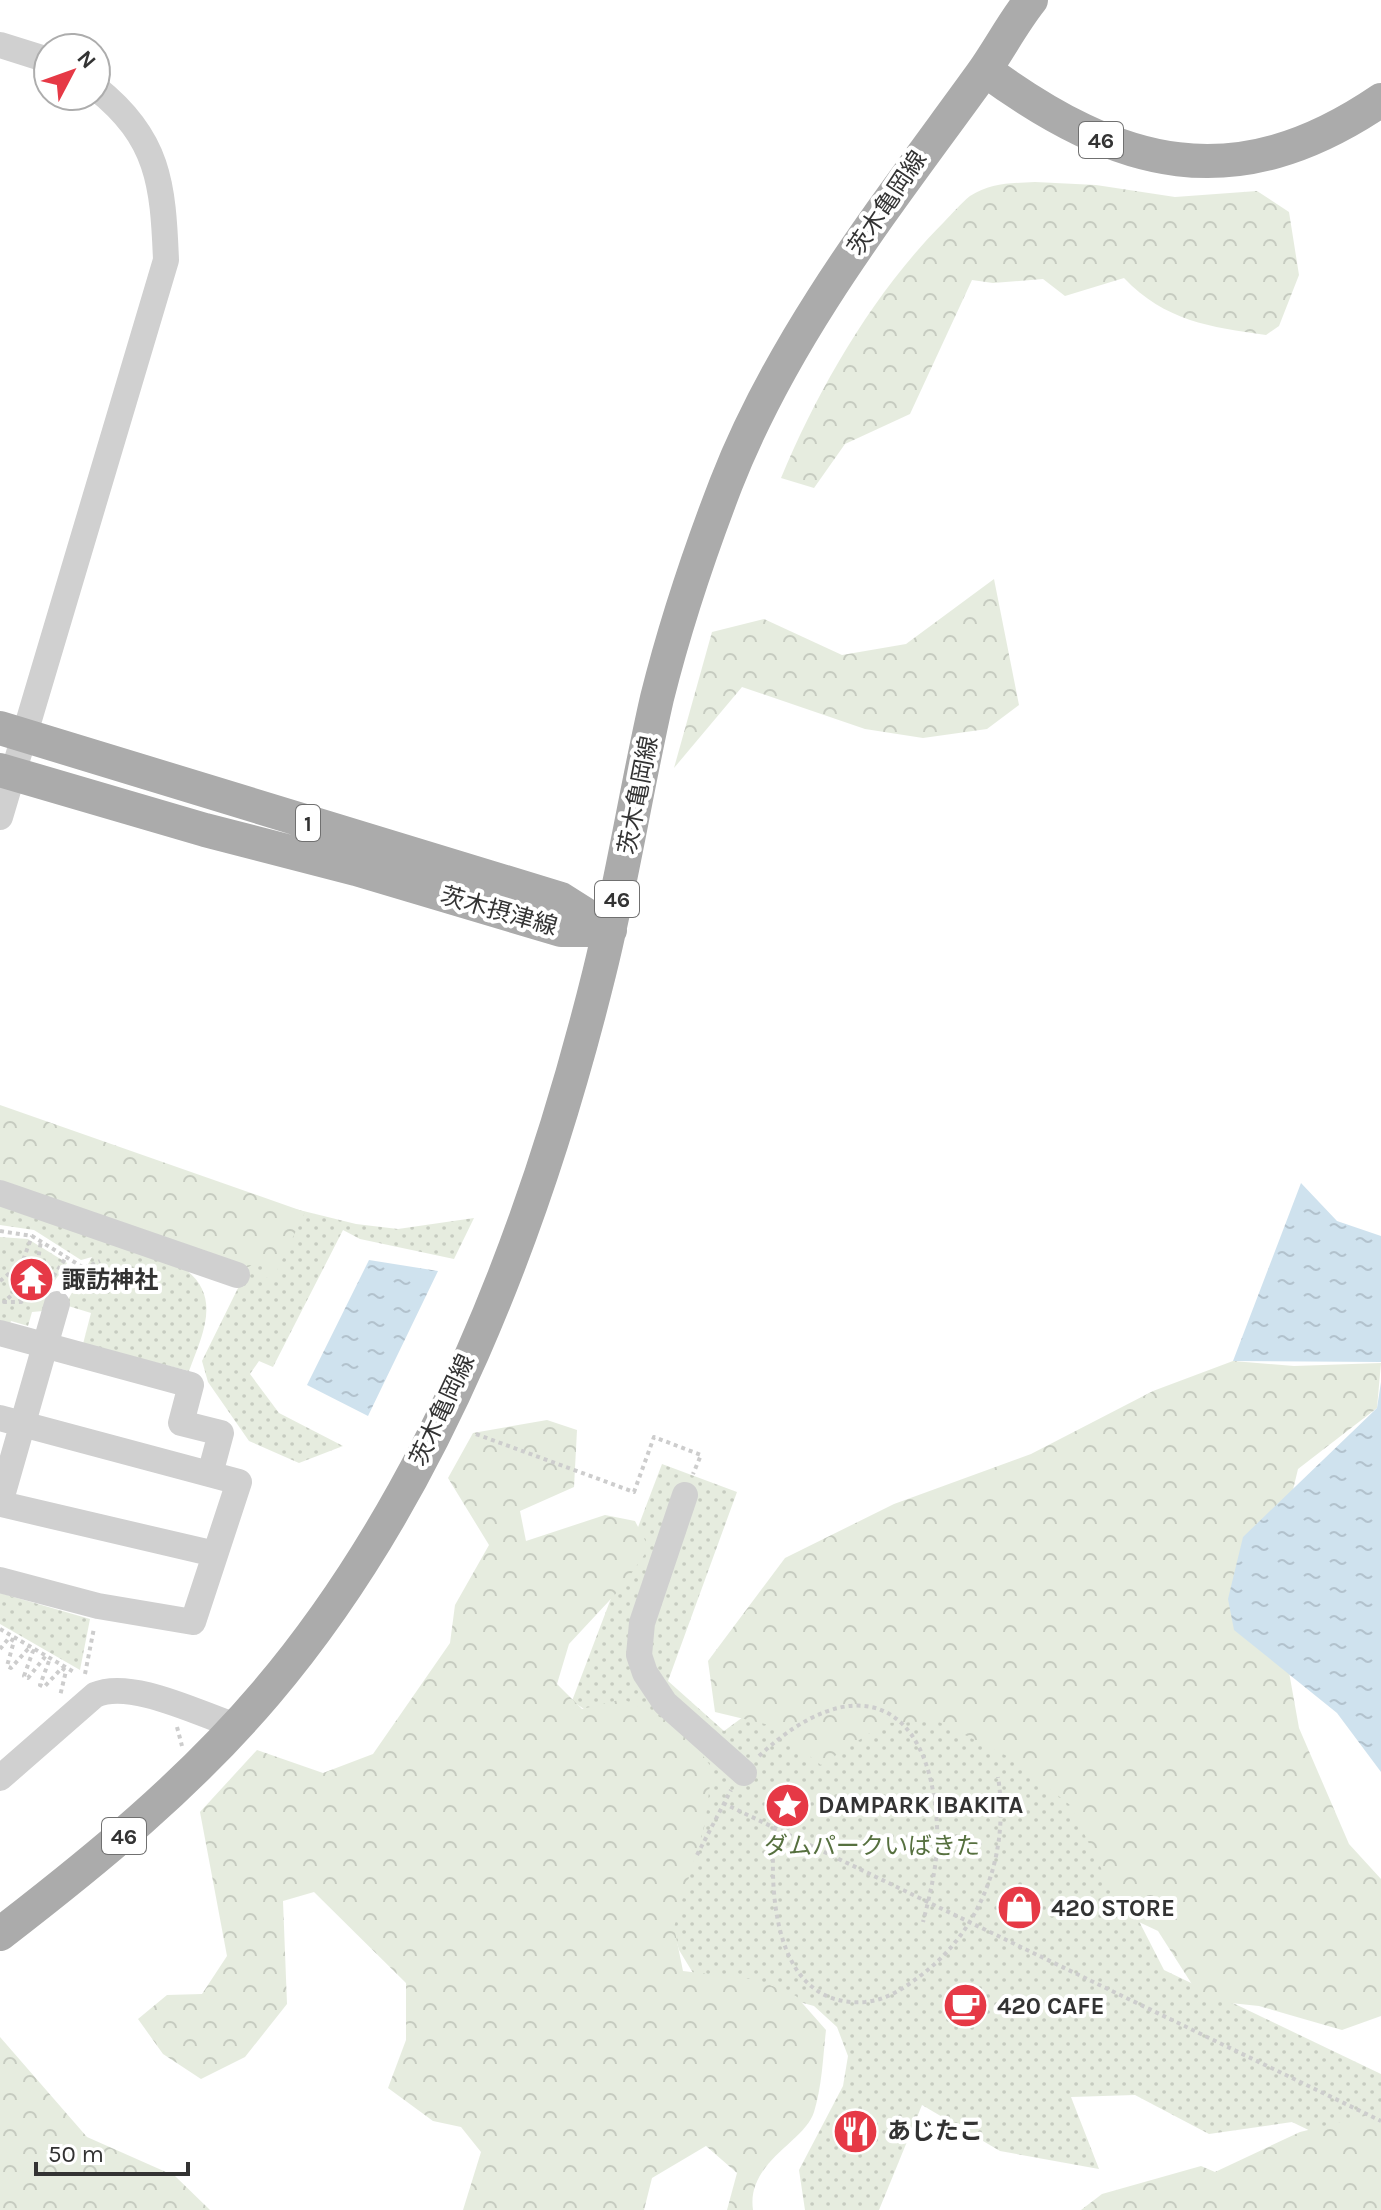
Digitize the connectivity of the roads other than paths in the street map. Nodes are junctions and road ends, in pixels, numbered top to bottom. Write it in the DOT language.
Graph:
graph roads {
  1 [pos="1031,0"];
  2 [pos="0,45"];
  3 [pos="32,55"];
  4 [pos="985,70"];
  5 [pos="112,100"];
  6 [pos="1381,100"];
  7 [pos="12,732"];
  8 [pos="6,772"];
  9 [pos="0,817"];
  10 [pos="610,930"];
  11 [pos="0,1193"];
  12 [pos="228,1267"];
  13 [pos="57,1304"];
  14 [pos="0,1333"];
  15 [pos="46,1346"];
  16 [pos="12,1422"];
  17 [pos="210,1474"];
  18 [pos="685,1495"];
  19 [pos="0,1504"];
  20 [pos="215,1554"];
  21 [pos="0,1580"];
  22 [pos="236,1726"];
  23 [pos="744,1773"];
  24 [pos="0,1778"];
  25 [pos="0,1934"];
  1 -- 4 [label="main road"];
  2 -- 3 [label="street"];
  4 -- 6 [label="main road, 46"];
  4 -- 10 [label="main road, 茨木亀岡線 / 46"];
  5 -- 7 [label="street"];
  7 -- 8 [label="street"];
  7 -- 10 [label="main road, 茨木摂津線 / 1"];
  8 -- 9 [label="street"];
  8 -- 10 [label="main road, 茨木摂津線 / 1"];
  10 -- 22 [label="main road, 茨木亀岡線 / 46"];
  11 -- 12 [label="street"];
  13 -- 15 [label="street"];
  14 -- 15 [label="street"];
  15 -- 16 [label="street"];
  15 -- 17 [label="street"];
  16 -- 17 [label="street"];
  16 -- 19 [label="street"];
  17 -- 20 [label="street"];
  18 -- 23 [label="street"];
  19 -- 20 [label="street"];
  20 -- 21 [label="street"];
  22 -- 24 [label="street"];
  22 -- 25 [label="main road, 茨木亀岡線 / 46"];
}
